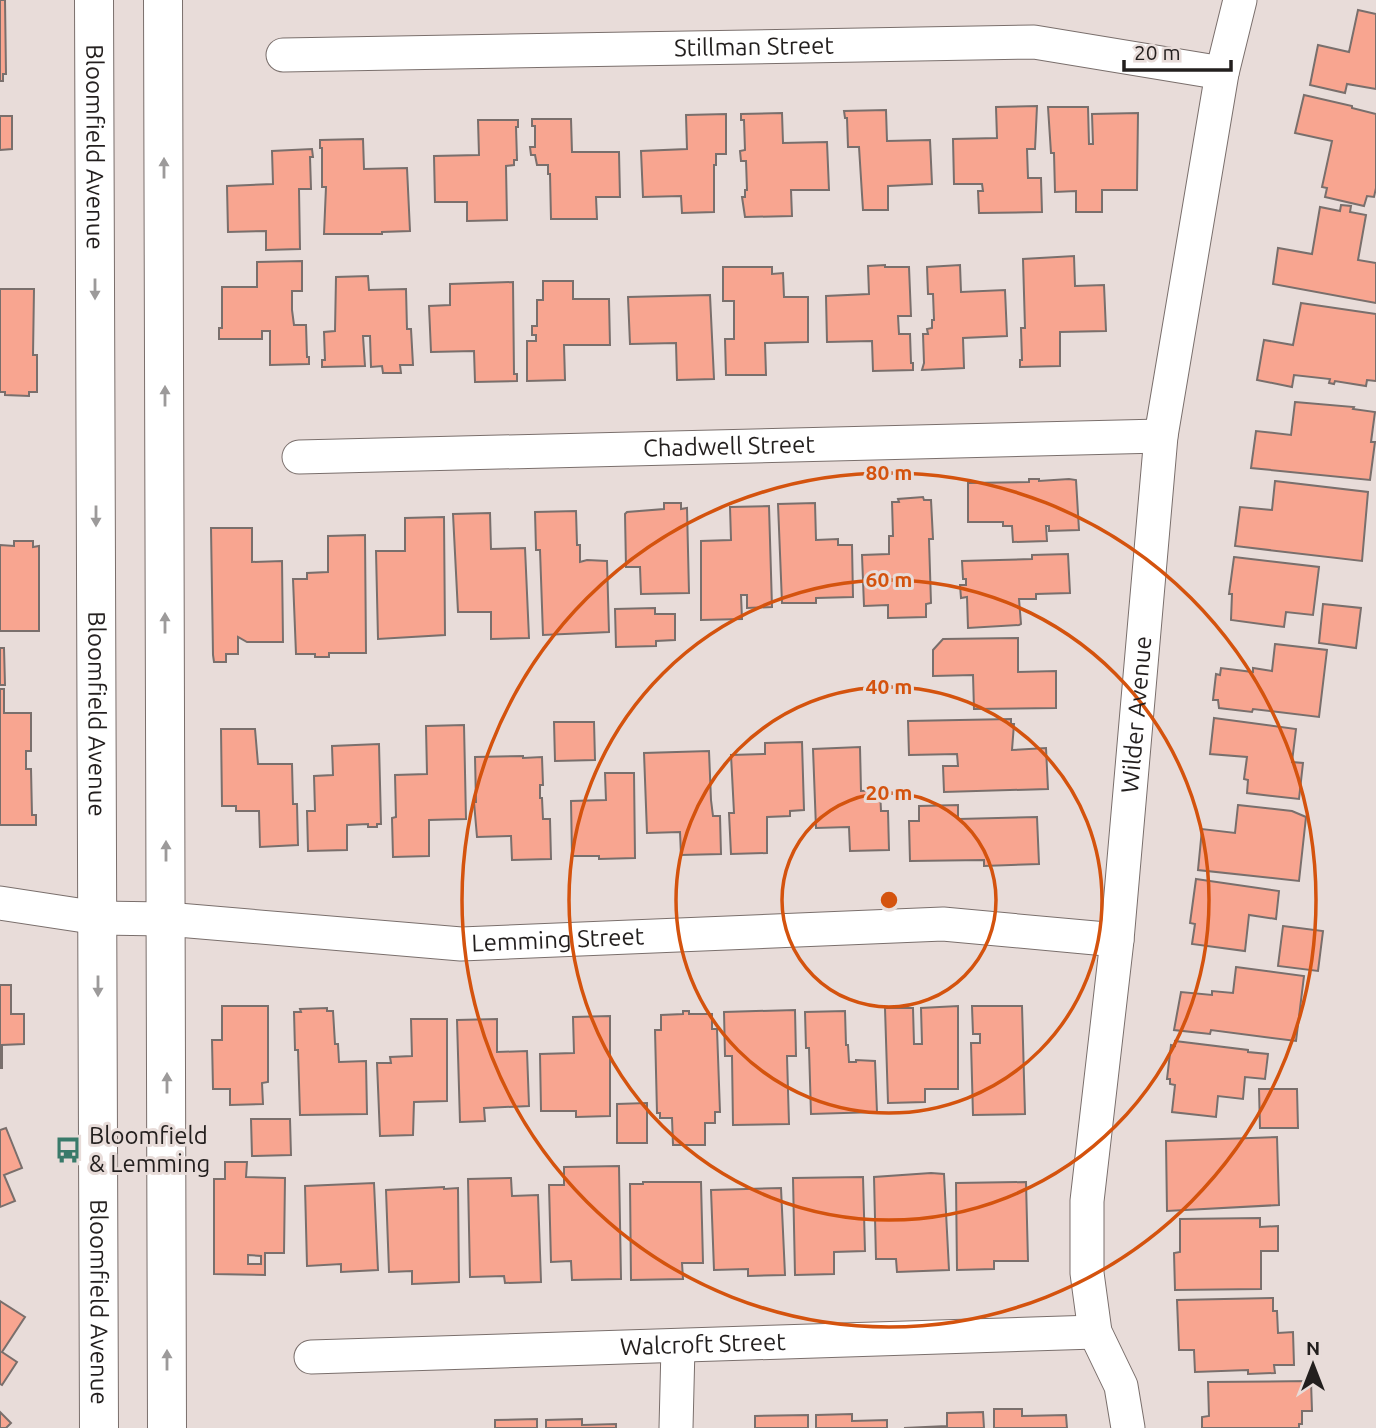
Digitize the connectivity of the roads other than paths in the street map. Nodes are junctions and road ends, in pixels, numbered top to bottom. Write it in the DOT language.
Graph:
graph roads {
  1 [pos="94,0"];
  2 [pos="163,0"];
  3 [pos="1240,0"];
  4 [pos="283,55"];
  5 [pos="1222,72"];
  6 [pos="1161,436"];
  7 [pos="299,457"];
  8 [pos="0,903"];
  9 [pos="98,918"];
  10 [pos="166,919"];
  11 [pos="1117,940"];
  12 [pos="1095,1332"];
  13 [pos="678,1347"];
  14 [pos="311,1357"];
  15 [pos="99,1428"];
  16 [pos="167,1428"];
  17 [pos="676,1428"];
  18 [pos="1128,1428"];
  1 -- 9 [label="street, Bloomfield Avenue, one-way"];
  10 -- 2 [label="street, one-way"];
  3 -- 5 [label="street, Wilder Avenue"];
  4 -- 5 [label="street, Stillman Street"];
  5 -- 6 [label="street, Wilder Avenue"];
  6 -- 7 [label="street, Chadwell Street"];
  6 -- 11 [label="street, Wilder Avenue"];
  8 -- 9 [label="street, Lemming Street"];
  9 -- 10 [label="street, Lemming Street"];
  9 -- 15 [label="street, Bloomfield Avenue, one-way"];
  10 -- 11 [label="street, Lemming Street"];
  16 -- 10 [label="street, one-way"];
  11 -- 12 [label="street, Wilder Avenue"];
  12 -- 13 [label="street, Walcroft Street"];
  12 -- 18 [label="street, Wilder Avenue"];
  13 -- 14 [label="street, Walcroft Street"];
  13 -- 17 [label="street"];
}
